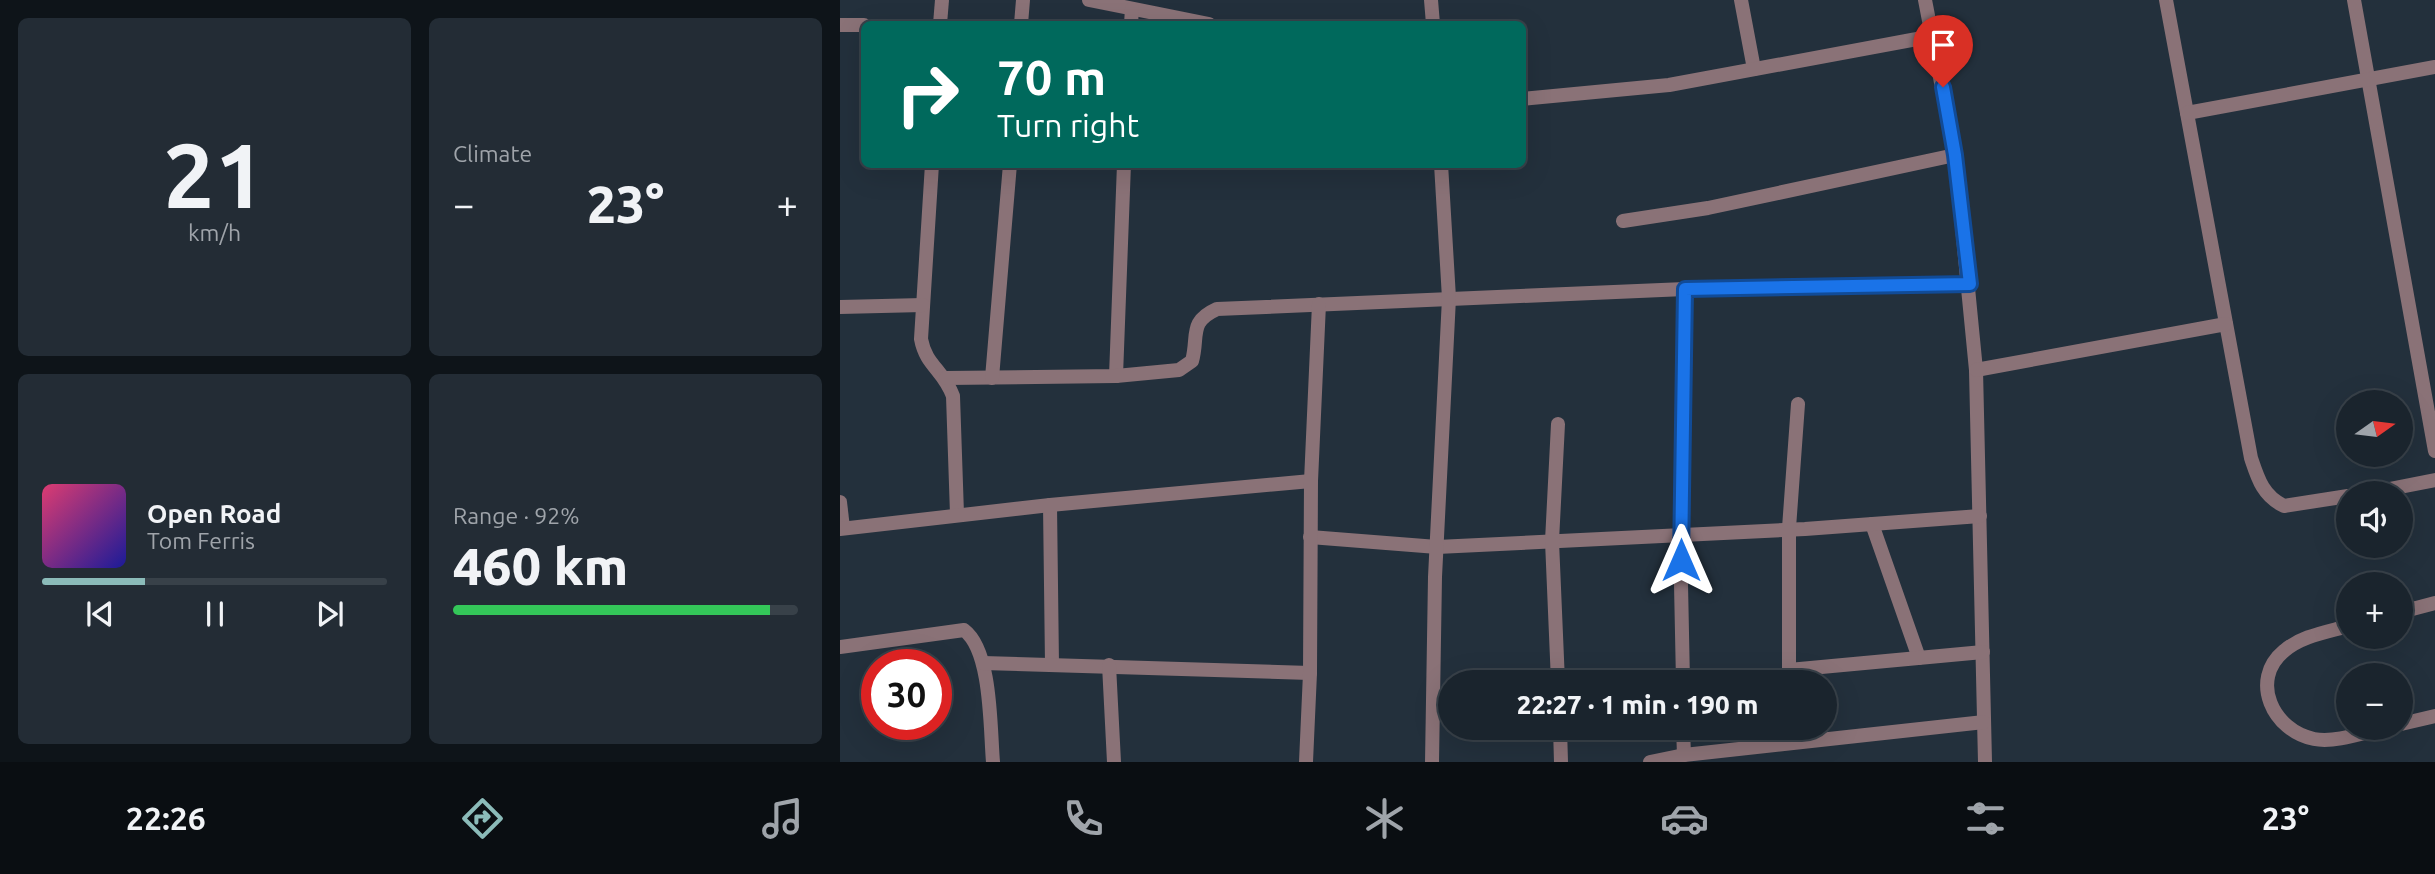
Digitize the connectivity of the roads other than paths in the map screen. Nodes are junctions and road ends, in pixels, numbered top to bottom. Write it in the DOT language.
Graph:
graph roads {
  1 [pos="942,0"];
  2 [pos="1023,0"];
  3 [pos="1089,0"];
  4 [pos="1431,0"];
  5 [pos="1741,0"];
  6 [pos="1925,0"];
  7 [pos="2166,0"];
  8 [pos="2354,0"];
  9 [pos="1132,9"];
  10 [pos="940,21"];
  11 [pos="1021,21"];
  12 [pos="1131,21"];
  13 [pos="1194,21"];
  14 [pos="1433,21"];
  15 [pos="840,25"];
  16 [pos="861,25"];
  17 [pos="1933,36"];
  18 [pos="2435,67"];
  19 [pos="1754,69"];
  20 [pos="2369,80"];
  21 [pos="1526,99"];
  22 [pos="2187,113"];
  23 [pos="1955,155"];
  24 [pos="932,168"];
  25 [pos="1010,168"];
  26 [pos="1124,168"];
  27 [pos="1441,168"];
  28 [pos="1623,221"];
  29 [pos="1970,284"];
  30 [pos="1685,289"];
  31 [pos="1450,298"];
  32 [pos="1319,304"];
  33 [pos="923,305"];
  34 [pos="840,307"];
  35 [pos="2226,324"];
  36 [pos="1976,370"];
  37 [pos="1116,376"];
  38 [pos="2428,377"];
  39 [pos="946,378"];
  40 [pos="992,378"];
  41 [pos="1798,404"];
  42 [pos="1558,424"];
  43 [pos="2435,451"];
  44 [pos="2435,480"];
  45 [pos="1311,481"];
  46 [pos="2413,484"];
  47 [pos="2336,498"];
  48 [pos="840,502"];
  49 [pos="1049,505"];
  50 [pos="957,514"];
  51 [pos="1980,516"];
  52 [pos="1872,524"];
  53 [pos="841,528"];
  54 [pos="1788,528"];
  55 [pos="1681,535"];
  56 [pos="1310,537"];
  57 [pos="1552,541"];
  58 [pos="1437,547"];
  59 [pos="2435,603"];
  60 [pos="2413,609"];
  61 [pos="2336,629"];
  62 [pos="840,648"];
  63 [pos="1983,652"];
  64 [pos="1919,658"];
  65 [pos="983,663"];
  66 [pos="1052,664"];
  67 [pos="1109,665"];
  68 [pos="1557,670"];
  69 [pos="1683,670"];
  70 [pos="1789,670"];
  71 [pos="1832,670"];
  72 [pos="1310,673"];
  73 [pos="2435,716"];
  74 [pos="2413,721"];
  75 [pos="1984,722"];
  76 [pos="2336,738"];
  77 [pos="1560,740"];
  78 [pos="1683,740"];
  79 [pos="1788,740"];
  80 [pos="1788,744"];
  81 [pos="1684,755"];
  82 [pos="993,762"];
  83 [pos="1114,762"];
  84 [pos="1306,762"];
  85 [pos="1432,762"];
  86 [pos="1561,762"];
  87 [pos="1650,762"];
  88 [pos="1984,762"];
  1 -- 10 [label="street"];
  2 -- 11 [label="street"];
  3 -- 9 [label="street"];
  4 -- 14 [label="street"];
  5 -- 19 [label="street"];
  6 -- 17 [label="street"];
  7 -- 22 [label="street"];
  8 -- 20 [label="street"];
  9 -- 12 [label="street"];
  9 -- 13 [label="street"];
  15 -- 16 [label="street"];
  17 -- 19 [label="street"];
  17 -- 23 [label="street"];
  18 -- 20 [label="street"];
  19 -- 21 [label="street"];
  20 -- 22 [label="street"];
  20 -- 38 [label="street"];
  22 -- 35 [label="street"];
  23 -- 28 [label="street"];
  23 -- 29 [label="street"];
  24 -- 33 [label="street"];
  25 -- 40 [label="street"];
  26 -- 37 [label="street"];
  27 -- 31 [label="street"];
  29 -- 30 [label="street"];
  29 -- 36 [label="street"];
  30 -- 31 [label="street"];
  30 -- 55 [label="street"];
  31 -- 32 [label="street"];
  31 -- 58 [label="street"];
  32 -- 37 [label="street"];
  32 -- 45 [label="street"];
  33 -- 34 [label="street"];
  33 -- 39 [label="street"];
  35 -- 36 [label="street"];
  35 -- 47 [label="street"];
  36 -- 51 [label="street"];
  37 -- 40 [label="street"];
  38 -- 43 [label="street"];
  39 -- 40 [label="street"];
  39 -- 50 [label="street"];
  41 -- 54 [label="street"];
  42 -- 57 [label="street"];
  44 -- 46 [label="street"];
  45 -- 49 [label="street"];
  45 -- 56 [label="street"];
  48 -- 53 [label="street"];
  49 -- 50 [label="street"];
  49 -- 66 [label="street"];
  50 -- 53 [label="street"];
  51 -- 52 [label="street"];
  51 -- 63 [label="street"];
  52 -- 54 [label="street"];
  52 -- 64 [label="street"];
  54 -- 55 [label="street"];
  54 -- 70 [label="street"];
  55 -- 57 [label="street"];
  55 -- 69 [label="street"];
  56 -- 58 [label="street"];
  56 -- 72 [label="street"];
  57 -- 58 [label="street"];
  57 -- 68 [label="street"];
  58 -- 85 [label="street"];
  59 -- 60 [label="street"];
  61 -- 76 [label="street"];
  62 -- 65 [label="street"];
  63 -- 64 [label="street"];
  63 -- 75 [label="street"];
  64 -- 71 [label="street"];
  65 -- 66 [label="street"];
  65 -- 82 [label="street"];
  66 -- 67 [label="street"];
  67 -- 72 [label="street"];
  67 -- 83 [label="street"];
  72 -- 84 [label="street"];
  73 -- 74 [label="street"];
  75 -- 80 [label="street"];
  75 -- 88 [label="street"];
  77 -- 86 [label="street"];
  78 -- 81 [label="street"];
  79 -- 80 [label="street"];
  80 -- 81 [label="street"];
  81 -- 87 [label="street"];
}
